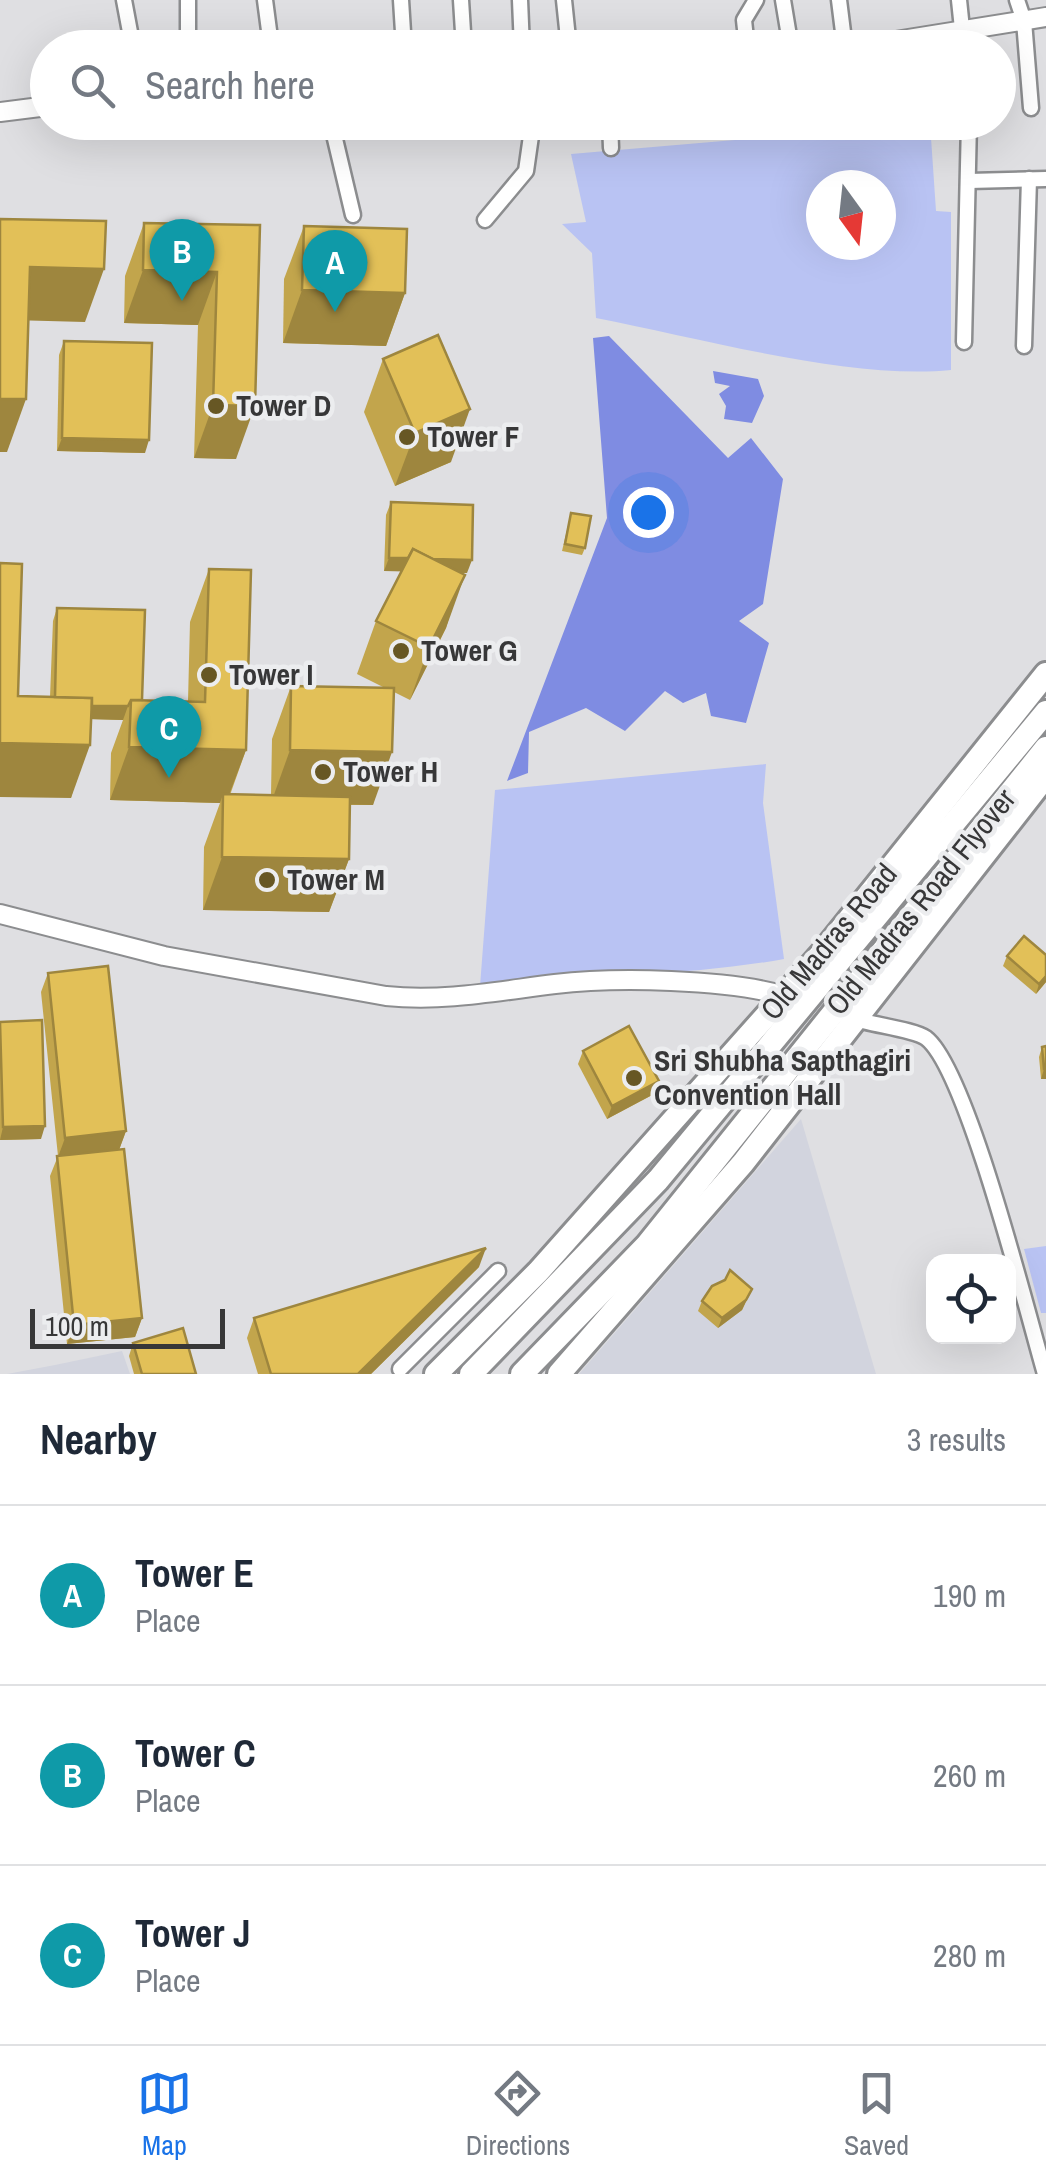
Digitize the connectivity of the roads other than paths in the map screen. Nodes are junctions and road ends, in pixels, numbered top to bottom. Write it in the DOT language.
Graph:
graph roads {
  1 [pos="124,0"];
  2 [pos="188,0"];
  3 [pos="265,0"];
  4 [pos="401,0"];
  5 [pos="462,0"];
  6 [pos="520,0"];
  7 [pos="564,0"];
  8 [pos="736,0"];
  9 [pos="756,0"];
  10 [pos="783,0"];
  11 [pos="839,0"];
  12 [pos="960,0"];
  13 [pos="1016,0"];
  14 [pos="1046,18"];
  15 [pos="744,20"];
  16 [pos="1024,21"];
  17 [pos="130,30"];
  18 [pos="188,30"];
  19 [pos="269,30"];
  20 [pos="403,30"];
  21 [pos="463,30"];
  22 [pos="521,30"];
  23 [pos="567,30"];
  24 [pos="745,30"];
  25 [pos="789,30"];
  26 [pos="845,30"];
  27 [pos="963,30"];
  28 [pos="994,30"];
  29 [pos="30,108"];
  30 [pos="1031,108"];
  31 [pos="0,112"];
  32 [pos="335,140"];
  33 [pos="530,140"];
  34 [pos="611,140"];
  35 [pos="970,140"];
  36 [pos="611,148"];
  37 [pos="1029,179"];
  38 [pos="1046,179"];
  39 [pos="969,181"];
  40 [pos="353,215"];
  41 [pos="484,220"];
  42 [pos="964,342"];
  43 [pos="1024,346"];
  44 [pos="1046,674"];
  45 [pos="1046,712"];
  46 [pos="1046,748"];
  47 [pos="1046,776"];
  48 [pos="0,914"];
  49 [pos="785,996"];
  50 [pos="852,1018"];
  51 [pos="576,1248"];
  52 [pos="498,1271"];
  53 [pos="401,1372"];
  54 [pos="436,1374"];
  55 [pos="471,1374"];
  56 [pos="522,1374"];
  57 [pos="559,1374"];
  58 [pos="1045,1374"];
  1 -- 17 [label="street"];
  2 -- 18 [label="street"];
  3 -- 19 [label="street"];
  4 -- 20 [label="street"];
  5 -- 21 [label="street"];
  6 -- 22 [label="street"];
  7 -- 23 [label="street"];
  8 -- 15 [label="street"];
  9 -- 15 [label="street"];
  10 -- 25 [label="street"];
  11 -- 26 [label="street"];
  12 -- 27 [label="street"];
  13 -- 16 [label="street"];
  14 -- 16 [label="street"];
  15 -- 24 [label="street"];
  16 -- 28 [label="street"];
  16 -- 30 [label="street"];
  29 -- 31 [label="street"];
  32 -- 40 [label="street"];
  33 -- 41 [label="street"];
  34 -- 36 [label="street"];
  35 -- 39 [label="street"];
  37 -- 38 [label="street"];
  37 -- 39 [label="street"];
  37 -- 43 [label="street"];
  39 -- 42 [label="street"];
  44 -- 49 [label="main road, Old Madras Road"];
  45 -- 51 [label="main road, Old Madras Road Flyover"];
  46 -- 56 [label="main road, Old Madras Road Flyover"];
  47 -- 50 [label="main road"];
  48 -- 49 [label="street"];
  49 -- 51 [label="main road, Old Madras Road"];
  50 -- 57 [label="main road"];
  50 -- 58 [label="street"];
  51 -- 54 [label="main road, Old Madras Road"];
  51 -- 55 [label="main road, Old Madras Road"];
  52 -- 53 [label="street"];
}
